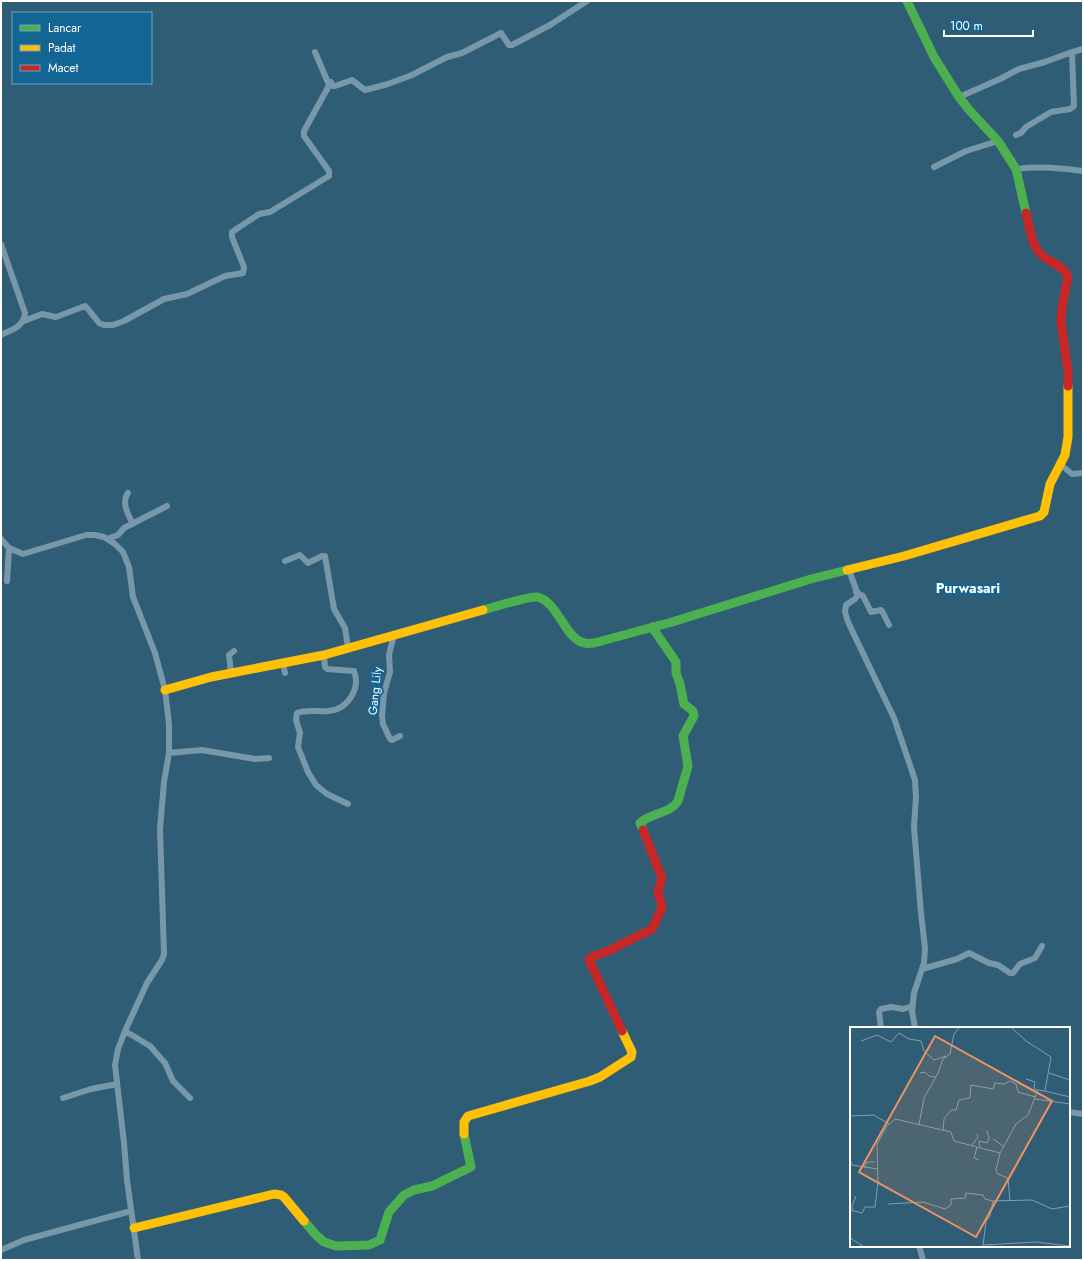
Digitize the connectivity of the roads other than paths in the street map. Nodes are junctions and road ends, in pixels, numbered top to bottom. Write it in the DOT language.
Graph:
graph roads {
  1 [pos="587,1"];
  2 [pos="907,1"];
  3 [pos="1083,49"];
  4 [pos="315,52"];
  5 [pos="1072,52"];
  6 [pos="329,85"];
  7 [pos="959,97"];
  8 [pos="1016,135"];
  9 [pos="998,141"];
  10 [pos="934,167"];
  11 [pos="1016,169"];
  12 [pos="1083,171"];
  13 [pos="1,244"];
  14 [pos="24,321"];
  15 [pos="1,335"];
  16 [pos="1061,465"];
  17 [pos="1083,473"];
  18 [pos="128,493"];
  19 [pos="167,506"];
  20 [pos="133,524"];
  21 [pos="1,539"];
  22 [pos="107,539"];
  23 [pos="9,548"];
  24 [pos="285,561"];
  25 [pos="849,570"];
  26 [pos="7,581"];
  27 [pos="856,592"];
  28 [pos="889,625"];
  29 [pos="652,627"];
  30 [pos="394,634"];
  31 [pos="348,648"];
  32 [pos="234,651"];
  33 [pos="324,655"];
  34 [pos="283,663"];
  35 [pos="231,673"];
  36 [pos="284,673"];
  37 [pos="165,690"];
  38 [pos="400,736"];
  39 [pos="169,753"];
  40 [pos="269,758"];
  41 [pos="348,804"];
  42 [pos="1042,946"];
  43 [pos="922,969"];
  44 [pos="913,1006"];
  45 [pos="881,1027"];
  46 [pos="915,1027"];
  47 [pos="125,1031"];
  48 [pos="116,1084"];
  49 [pos="63,1098"];
  50 [pos="190,1098"];
  51 [pos="1070,1112"];
  52 [pos="1083,1114"];
  53 [pos="131,1210"];
  54 [pos="134,1228"];
  55 [pos="919,1247"];
  56 [pos="1,1250"];
  57 [pos="138,1260"];
  58 [pos="923,1260"];
  1 -- 6 [label="street"];
  2 -- 7 [label="street"];
  3 -- 5 [label="street"];
  4 -- 6 [label="street"];
  5 -- 7 [label="street"];
  5 -- 8 [label="street"];
  6 -- 14 [label="street"];
  7 -- 9 [label="street"];
  9 -- 10 [label="street"];
  9 -- 11 [label="street"];
  11 -- 12 [label="street"];
  11 -- 16 [label="street"];
  13 -- 14 [label="street"];
  14 -- 15 [label="street"];
  16 -- 17 [label="street"];
  16 -- 25 [label="street"];
  18 -- 20 [label="street"];
  19 -- 20 [label="street"];
  20 -- 22 [label="street"];
  21 -- 23 [label="street"];
  22 -- 23 [label="street"];
  22 -- 37 [label="street"];
  23 -- 26 [label="street"];
  24 -- 31 [label="street"];
  25 -- 27 [label="street"];
  25 -- 29 [label="street"];
  27 -- 28 [label="street"];
  27 -- 43 [label="street"];
  29 -- 30 [label="street"];
  29 -- 54 [label="street"];
  30 -- 31 [label="street"];
  30 -- 38 [label="street, Gang Lily"];
  31 -- 33 [label="street"];
  32 -- 35 [label="street"];
  33 -- 34 [label="street"];
  33 -- 41 [label="street"];
  34 -- 35 [label="street"];
  34 -- 36 [label="street"];
  35 -- 37 [label="street"];
  37 -- 39 [label="street"];
  39 -- 40 [label="street"];
  39 -- 47 [label="street"];
  42 -- 43 [label="street"];
  43 -- 44 [label="street"];
  44 -- 45 [label="street"];
  44 -- 46 [label="street"];
  47 -- 48 [label="street"];
  47 -- 50 [label="street"];
  48 -- 49 [label="street"];
  48 -- 53 [label="street"];
  51 -- 52 [label="street"];
  53 -- 54 [label="street"];
  53 -- 56 [label="street"];
  54 -- 57 [label="street"];
  55 -- 58 [label="street"];
}
